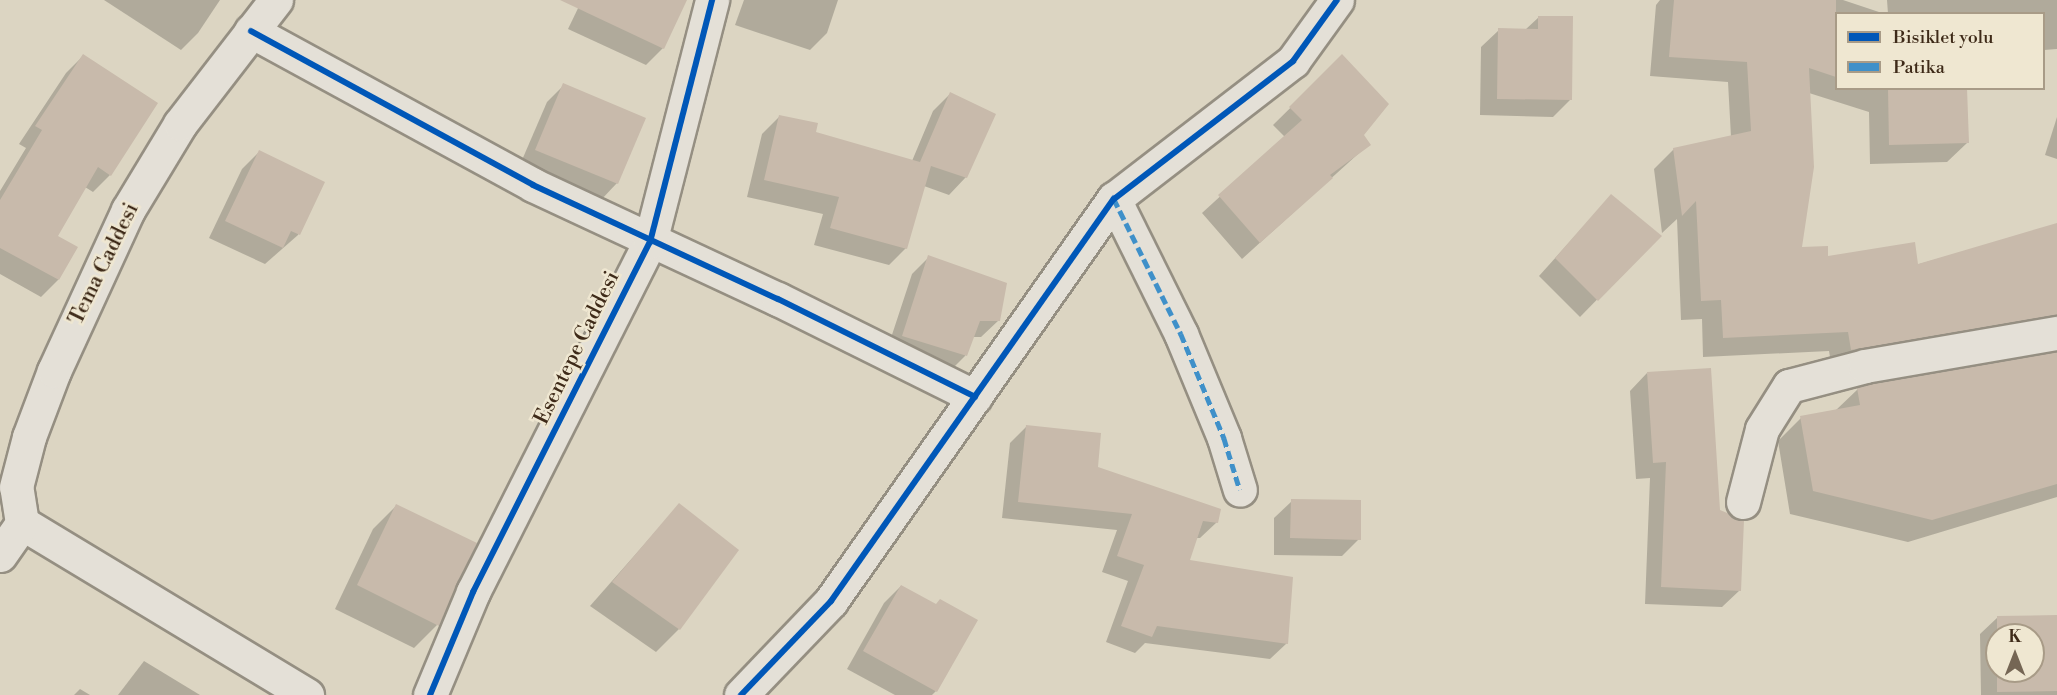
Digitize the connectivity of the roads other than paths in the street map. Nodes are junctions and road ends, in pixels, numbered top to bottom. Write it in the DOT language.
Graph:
graph roads {
  1 [pos="276,0"];
  2 [pos="712,0"];
  3 [pos="1337,0"];
  4 [pos="251,31"];
  5 [pos="1114,200"];
  6 [pos="650,242"];
  7 [pos="2057,333"];
  8 [pos="975,397"];
  9 [pos="1240,490"];
  10 [pos="1743,502"];
  11 [pos="22,523"];
  12 [pos="0,555"];
  13 [pos="307,695"];
  14 [pos="430,695"];
  15 [pos="741,695"];
  1 -- 4 [label="street, Tema Caddesi"];
  2 -- 6 [label="street, Esentepe Caddesi"];
  3 -- 5 [label="street"];
  4 -- 6 [label="street"];
  4 -- 11 [label="street, Tema Caddesi"];
  5 -- 8 [label="street"];
  5 -- 9 [label="street"];
  6 -- 8 [label="street"];
  6 -- 14 [label="street, Esentepe Caddesi"];
  7 -- 10 [label="street"];
  8 -- 15 [label="street"];
  11 -- 12 [label="street"];
  11 -- 13 [label="street"];
}
